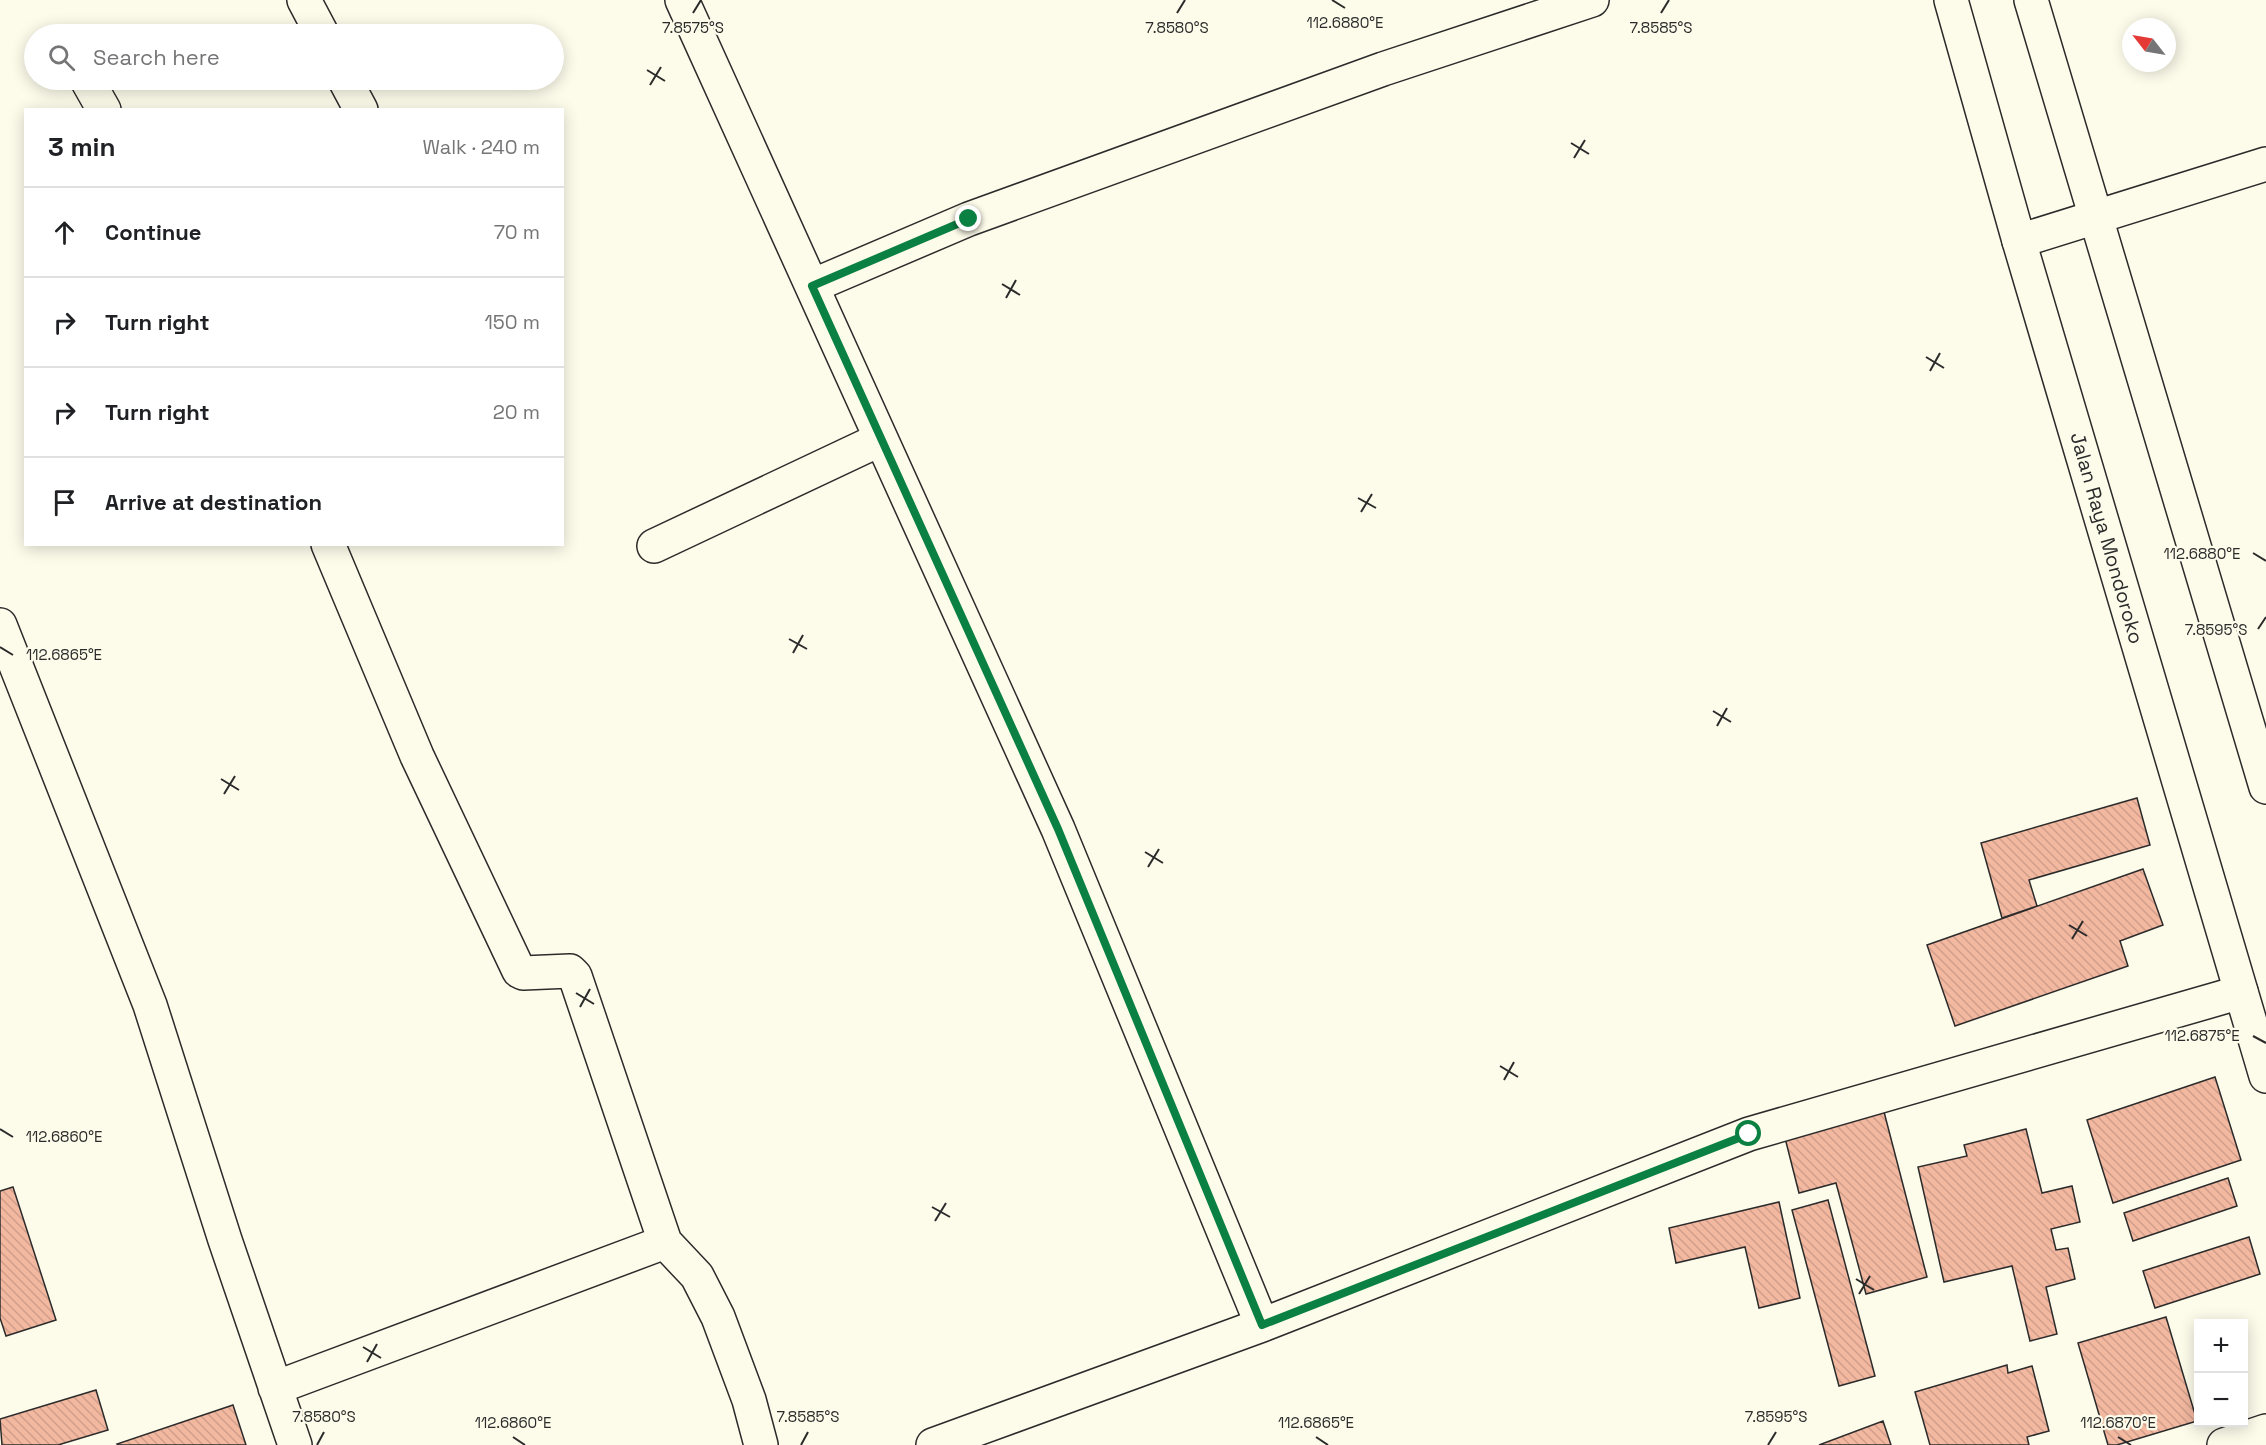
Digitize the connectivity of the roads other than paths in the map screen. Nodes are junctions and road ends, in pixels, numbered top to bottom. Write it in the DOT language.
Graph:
graph roads {
  1 [pos="304,0"];
  2 [pos="682,0"];
  3 [pos="1592,0"];
  4 [pos="1951,0"];
  5 [pos="2031,0"];
  6 [pos="317,24"];
  7 [pos="93,90"];
  8 [pos="350,90"];
  9 [pos="103,108"];
  10 [pos="360,108"];
  11 [pos="2266,164"];
  12 [pos="2094,218"];
  13 [pos="2019,241"];
  14 [pos="812,286"];
  15 [pos="881,439"];
  16 [pos="329,546"];
  17 [pos="654,546"];
  18 [pos="0,625"];
  19 [pos="2266,787"];
  20 [pos="2241,992"];
  21 [pos="2266,1076"];
  22 [pos="665,1242"];
  23 [pos="1262,1325"];
  24 [pos="275,1388"];
  25 [pos="2266,1431"];
  26 [pos="295,1445"];
  27 [pos="761,1445"];
  28 [pos="933,1445"];
  29 [pos="2224,1445"];
  1 -- 6 [label="main road"];
  2 -- 14 [label="main road"];
  3 -- 14 [label="main road"];
  4 -- 13 [label="main road, Jalan Raya Mondoroko"];
  5 -- 12 [label="main road"];
  7 -- 9 [label="main road"];
  8 -- 10 [label="main road"];
  11 -- 12 [label="main road"];
  12 -- 13 [label="main road"];
  12 -- 19 [label="main road"];
  13 -- 20 [label="main road, Jalan Raya Mondoroko"];
  14 -- 15 [label="main road"];
  15 -- 17 [label="main road"];
  15 -- 23 [label="main road"];
  16 -- 22 [label="main road"];
  18 -- 24 [label="main road"];
  20 -- 21 [label="main road, Jalan Raya Mondoroko"];
  20 -- 23 [label="main road"];
  22 -- 24 [label="main road"];
  22 -- 27 [label="main road"];
  23 -- 28 [label="main road"];
  24 -- 26 [label="main road"];
  25 -- 29 [label="main road"];
}
